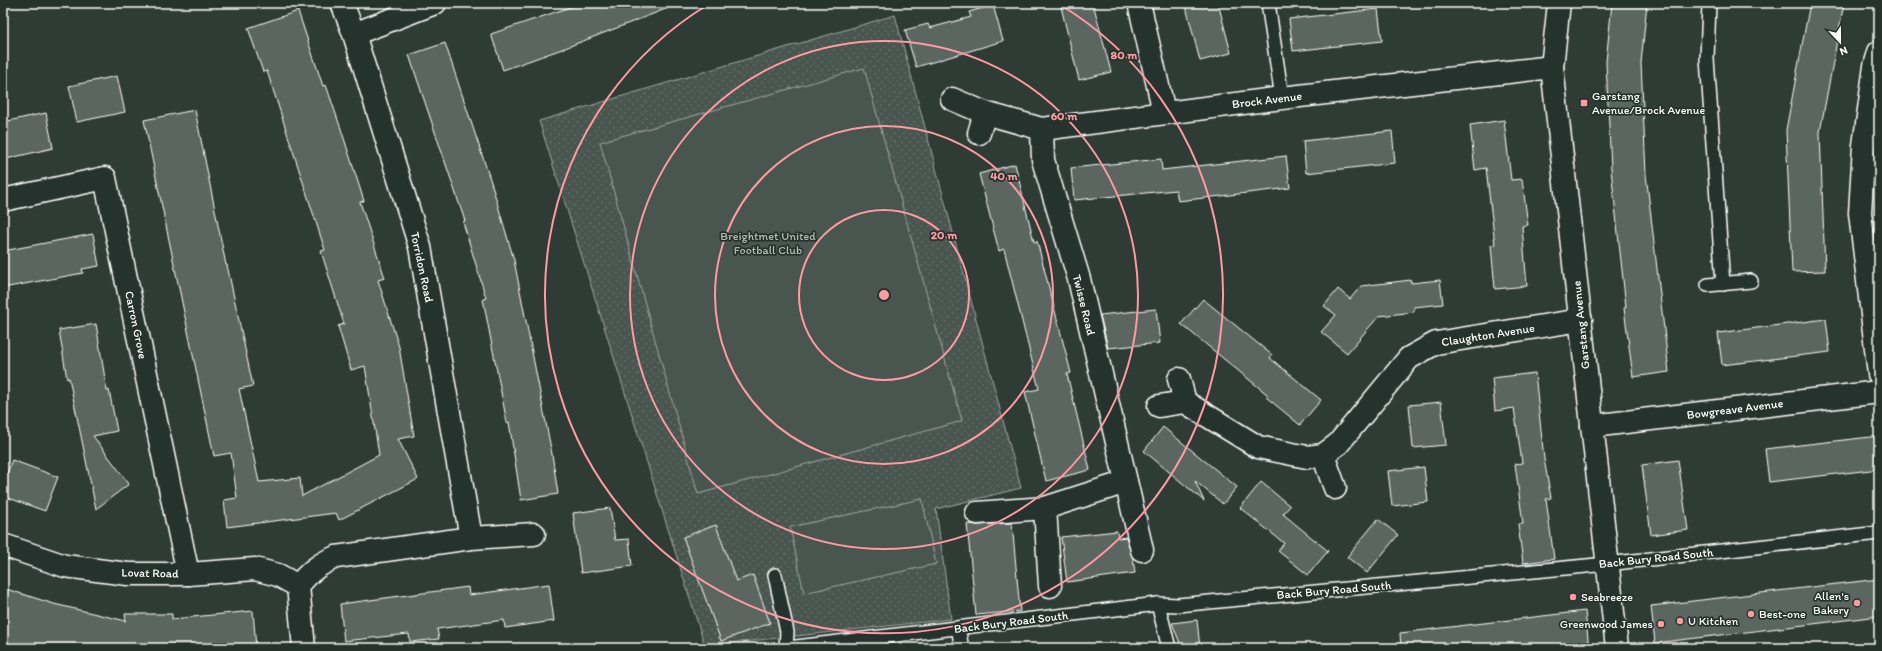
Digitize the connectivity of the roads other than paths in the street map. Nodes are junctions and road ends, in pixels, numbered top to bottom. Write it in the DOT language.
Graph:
graph roads {
  1 [pos="342,3"];
  2 [pos="435,3"];
  3 [pos="1139,3"];
  4 [pos="1268,3"];
  5 [pos="1559,3"];
  6 [pos="1709,3"];
  7 [pos="354,34"];
  8 [pos="1879,52"];
  9 [pos="1552,67"];
  10 [pos="1282,98"];
  11 [pos="952,99"];
  12 [pos="1164,112"];
  13 [pos="1042,128"];
  14 [pos="3,200"];
  15 [pos="1750,281"];
  16 [pos="1723,284"];
  17 [pos="1708,285"];
  18 [pos="1581,320"];
  19 [pos="1879,374"];
  20 [pos="1179,379"];
  21 [pos="1879,392"];
  22 [pos="1185,402"];
  23 [pos="1159,406"];
  24 [pos="1592,426"];
  25 [pos="1323,455"];
  26 [pos="1126,482"];
  27 [pos="1335,488"];
  28 [pos="1045,508"];
  29 [pos="977,513"];
  30 [pos="1879,533"];
  31 [pos="534,534"];
  32 [pos="471,538"];
  33 [pos="3,545"];
  34 [pos="1142,550"];
  35 [pos="1607,564"];
  36 [pos="188,574"];
  37 [pos="774,575"];
  38 [pos="298,586"];
  39 [pos="1050,586"];
  40 [pos="1158,604"];
  41 [pos="958,628"];
  42 [pos="304,648"];
  43 [pos="787,648"];
  44 [pos="962,648"];
  45 [pos="1169,648"];
  46 [pos="1617,648"];
  1 -- 7 [label="street, Torridon Road"];
  2 -- 7 [label="street"];
  3 -- 12 [label="street"];
  4 -- 10 [label="lane"];
  5 -- 9 [label="street, Garstang Avenue"];
  6 -- 16 [label="lane"];
  7 -- 32 [label="street, Torridon Road"];
  8 -- 19 [label="street"];
  9 -- 10 [label="street, Brock Avenue"];
  9 -- 18 [label="street, Garstang Avenue"];
  10 -- 12 [label="street, Brock Avenue"];
  11 -- 13 [label="street, Brock Avenue"];
  12 -- 13 [label="street, Brock Avenue"];
  13 -- 26 [label="street, Twisse Road"];
  14 -- 36 [label="street, Carron Grove"];
  15 -- 16 [label="lane"];
  16 -- 17 [label="lane"];
  18 -- 24 [label="street, Garstang Avenue"];
  18 -- 25 [label="street, Claughton Avenue"];
  20 -- 22 [label="street"];
  21 -- 24 [label="street, Bowgreave Avenue"];
  22 -- 23 [label="street"];
  22 -- 25 [label="street"];
  24 -- 35 [label="street, Garstang Avenue"];
  25 -- 27 [label="street"];
  26 -- 28 [label="street"];
  26 -- 34 [label="street, Twisse Road"];
  28 -- 29 [label="street"];
  28 -- 39 [label="street"];
  30 -- 35 [label="lane, Back Bury Road South"];
  31 -- 32 [label="street"];
  32 -- 38 [label="street"];
  33 -- 36 [label="street, Lovat Road"];
  35 -- 40 [label="lane, Back Bury Road South"];
  35 -- 46 [label="street, Garstang Avenue"];
  36 -- 38 [label="street, Lovat Road"];
  37 -- 43 [label="lane"];
  38 -- 42 [label="street"];
  40 -- 41 [label="lane, Back Bury Road South"];
  40 -- 45 [label="lane"];
  41 -- 43 [label="lane, Back Bury Road South"];
  41 -- 44 [label="lane"];
}
